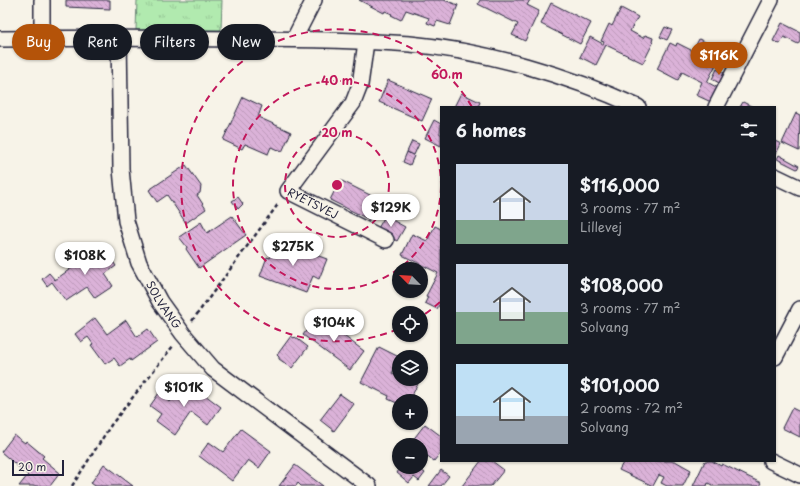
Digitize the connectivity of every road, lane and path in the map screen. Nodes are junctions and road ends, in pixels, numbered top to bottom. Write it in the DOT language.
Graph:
graph roads {
  1 [pos="42,0"];
  2 [pos="314,0"];
  3 [pos="771,0"];
  4 [pos="42,24"];
  5 [pos="132,38"];
  6 [pos="0,39"];
  7 [pos="12,39"];
  8 [pos="294,39"];
  9 [pos="366,42"];
  10 [pos="119,60"];
  11 [pos="636,106"];
  12 [pos="717,106"];
  13 [pos="776,176"];
  14 [pos="800,188"];
  15 [pos="386,240"];
  16 [pos="800,308"];
  17 [pos="776,355"];
  18 [pos="772,462"];
  19 [pos="800,475"];
  20 [pos="369,486"];
  1 -- 4 [label="street"];
  2 -- 8 [label="street"];
  3 -- 12 [label="street"];
  5 -- 8 [label="street"];
  6 -- 7 [label="street"];
  8 -- 9 [label="street"];
  9 -- 11 [label="street"];
  9 -- 15 [label="street, RYETSVEJ"];
  10 -- 20 [label="street, SOLVANG"];
  13 -- 14 [label="street"];
  16 -- 17 [label="street"];
  18 -- 19 [label="street"];
}
